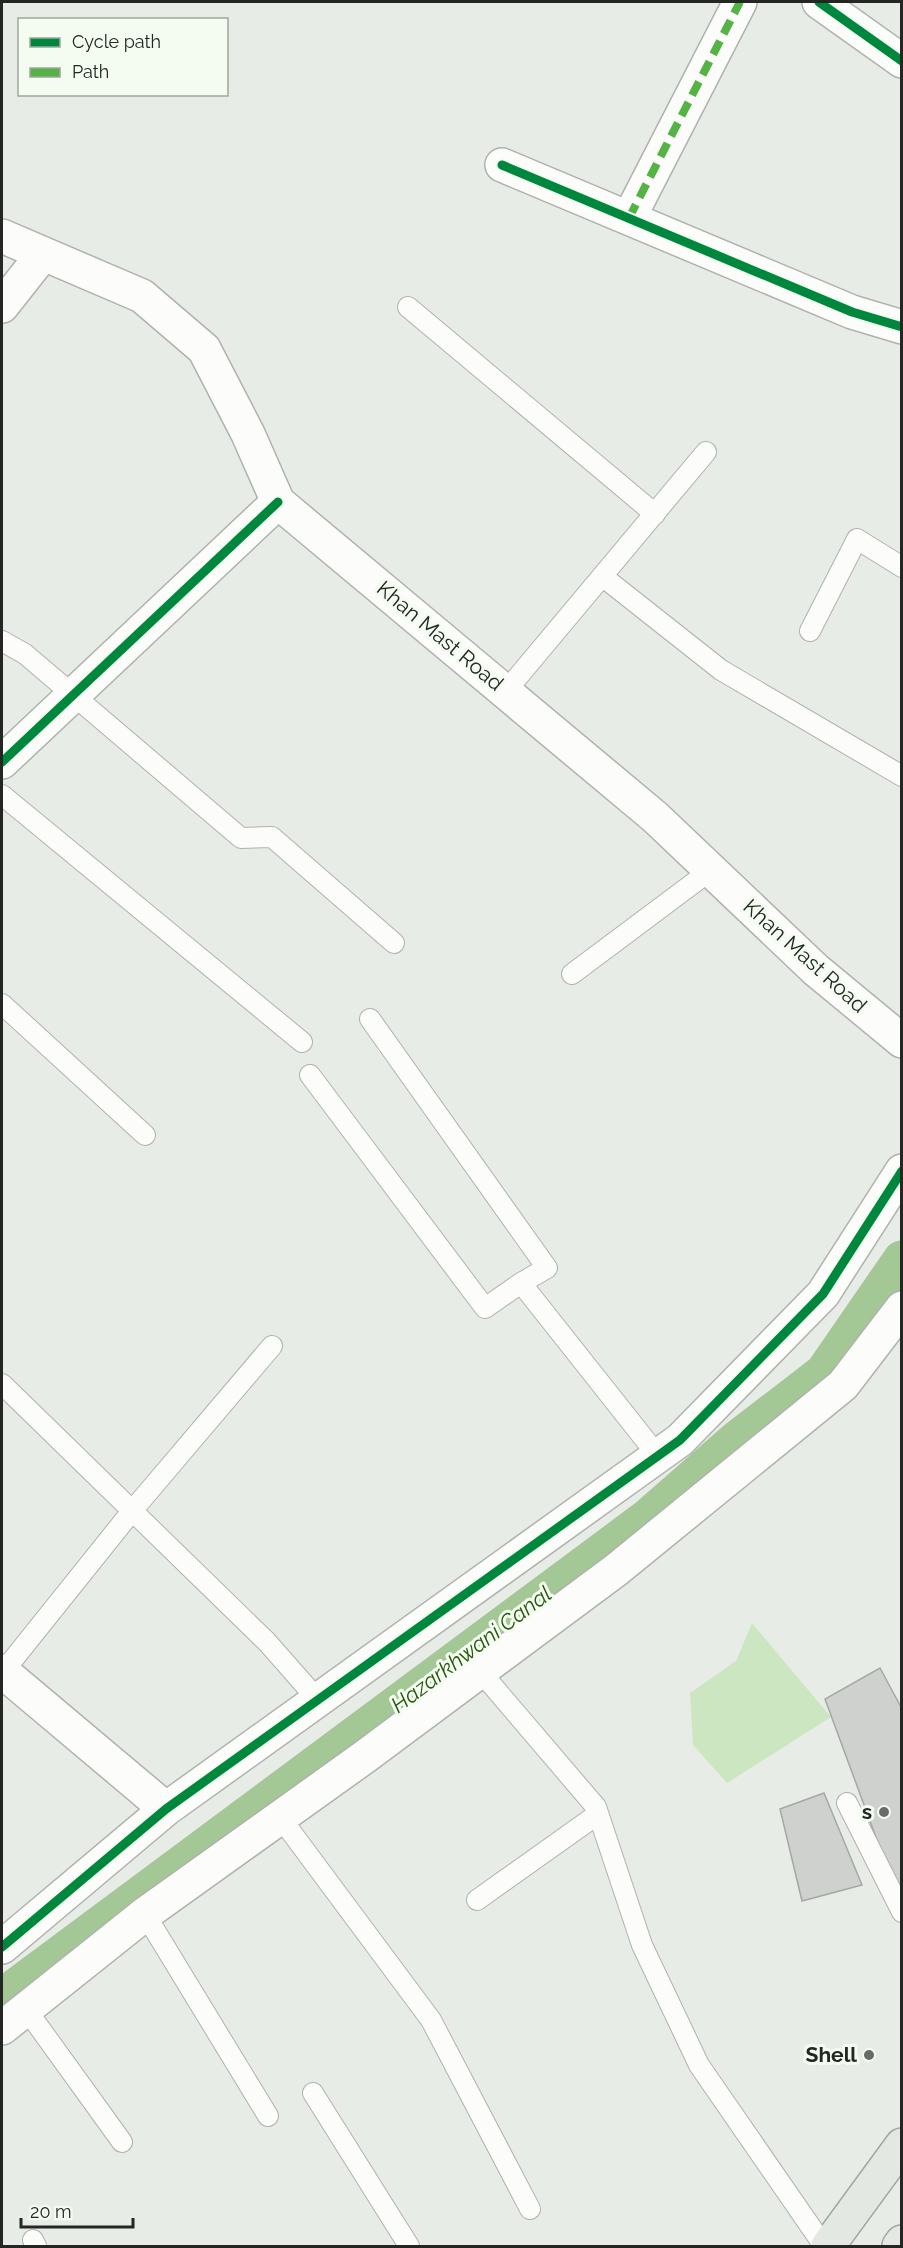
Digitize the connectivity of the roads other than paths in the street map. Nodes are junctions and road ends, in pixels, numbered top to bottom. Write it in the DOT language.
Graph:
graph roads {
  1 [pos="740,2"];
  2 [pos="819,2"];
  3 [pos="902,61"];
  4 [pos="502,165"];
  5 [pos="629,218"];
  6 [pos="2,236"];
  7 [pos="43,254"];
  8 [pos="2,306"];
  9 [pos="408,307"];
  10 [pos="902,327"];
  11 [pos="706,452"];
  12 [pos="278,502"];
  13 [pos="655,514"];
  14 [pos="902,567"];
  15 [pos="602,576"];
  16 [pos="810,631"];
  17 [pos="2,641"];
  18 [pos="506,691"];
  19 [pos="73,698"];
  20 [pos="2,762"];
  21 [pos="902,776"];
  22 [pos="2,795"];
  23 [pos="711,870"];
  24 [pos="394,943"];
  25 [pos="572,974"];
  26 [pos="2,1004"];
  27 [pos="370,1019"];
  28 [pos="902,1041"];
  29 [pos="302,1042"];
  30 [pos="310,1075"];
  31 [pos="145,1136"];
  32 [pos="902,1171"];
  33 [pos="521,1284"];
  34 [pos="902,1308"];
  35 [pos="272,1346"];
  36 [pos="2,1384"];
  37 [pos="658,1456"];
  38 [pos="132,1511"];
  39 [pos="2,1671"];
  40 [pos="480,1671"];
  41 [pos="318,1700"];
  42 [pos="848,1803"];
  43 [pos="165,1809"];
  44 [pos="598,1814"];
  45 [pos="280,1817"];
  46 [pos="477,1899"];
  47 [pos="902,1911"];
  48 [pos="145,1914"];
  49 [pos="2,1947"];
  50 [pos="14,2018"];
  51 [pos="313,2093"];
  52 [pos="268,2116"];
  53 [pos="122,2142"];
  54 [pos="902,2145"];
  55 [pos="530,2209"];
  56 [pos="902,2242"];
  57 [pos="409,2247"];
  58 [pos="826,2247"];
  59 [pos="899,2247"];
  1 -- 5 [label="street"];
  2 -- 3 [label="street"];
  4 -- 5 [label="street"];
  5 -- 10 [label="street"];
  6 -- 7 [label="street, Khan Mast Road"];
  7 -- 8 [label="street"];
  7 -- 12 [label="street, Khan Mast Road"];
  9 -- 13 [label="lane"];
  11 -- 13 [label="lane"];
  12 -- 18 [label="street, Khan Mast Road"];
  12 -- 19 [label="street"];
  13 -- 15 [label="lane"];
  14 -- 16 [label="lane"];
  15 -- 18 [label="lane"];
  15 -- 21 [label="lane"];
  17 -- 19 [label="lane"];
  18 -- 23 [label="street, Khan Mast Road"];
  19 -- 20 [label="street"];
  19 -- 24 [label="lane"];
  22 -- 29 [label="lane"];
  23 -- 25 [label="lane"];
  23 -- 28 [label="street, Khan Mast Road"];
  26 -- 31 [label="lane"];
  27 -- 33 [label="lane"];
  30 -- 33 [label="lane"];
  32 -- 37 [label="street"];
  33 -- 37 [label="lane"];
  34 -- 40 [label="street"];
  35 -- 38 [label="lane"];
  36 -- 38 [label="lane"];
  37 -- 41 [label="street"];
  38 -- 39 [label="lane"];
  38 -- 41 [label="lane"];
  39 -- 43 [label="street"];
  40 -- 44 [label="lane"];
  40 -- 45 [label="street"];
  41 -- 43 [label="street"];
  42 -- 47 [label="lane"];
  43 -- 49 [label="street"];
  44 -- 46 [label="lane"];
  44 -- 58 [label="lane"];
  45 -- 48 [label="street"];
  45 -- 55 [label="lane"];
  48 -- 50 [label="street"];
  48 -- 52 [label="lane"];
  50 -- 53 [label="lane"];
  51 -- 57 [label="lane"];
  54 -- 58 [label="main road"];
  56 -- 59 [label="main road"];
}
